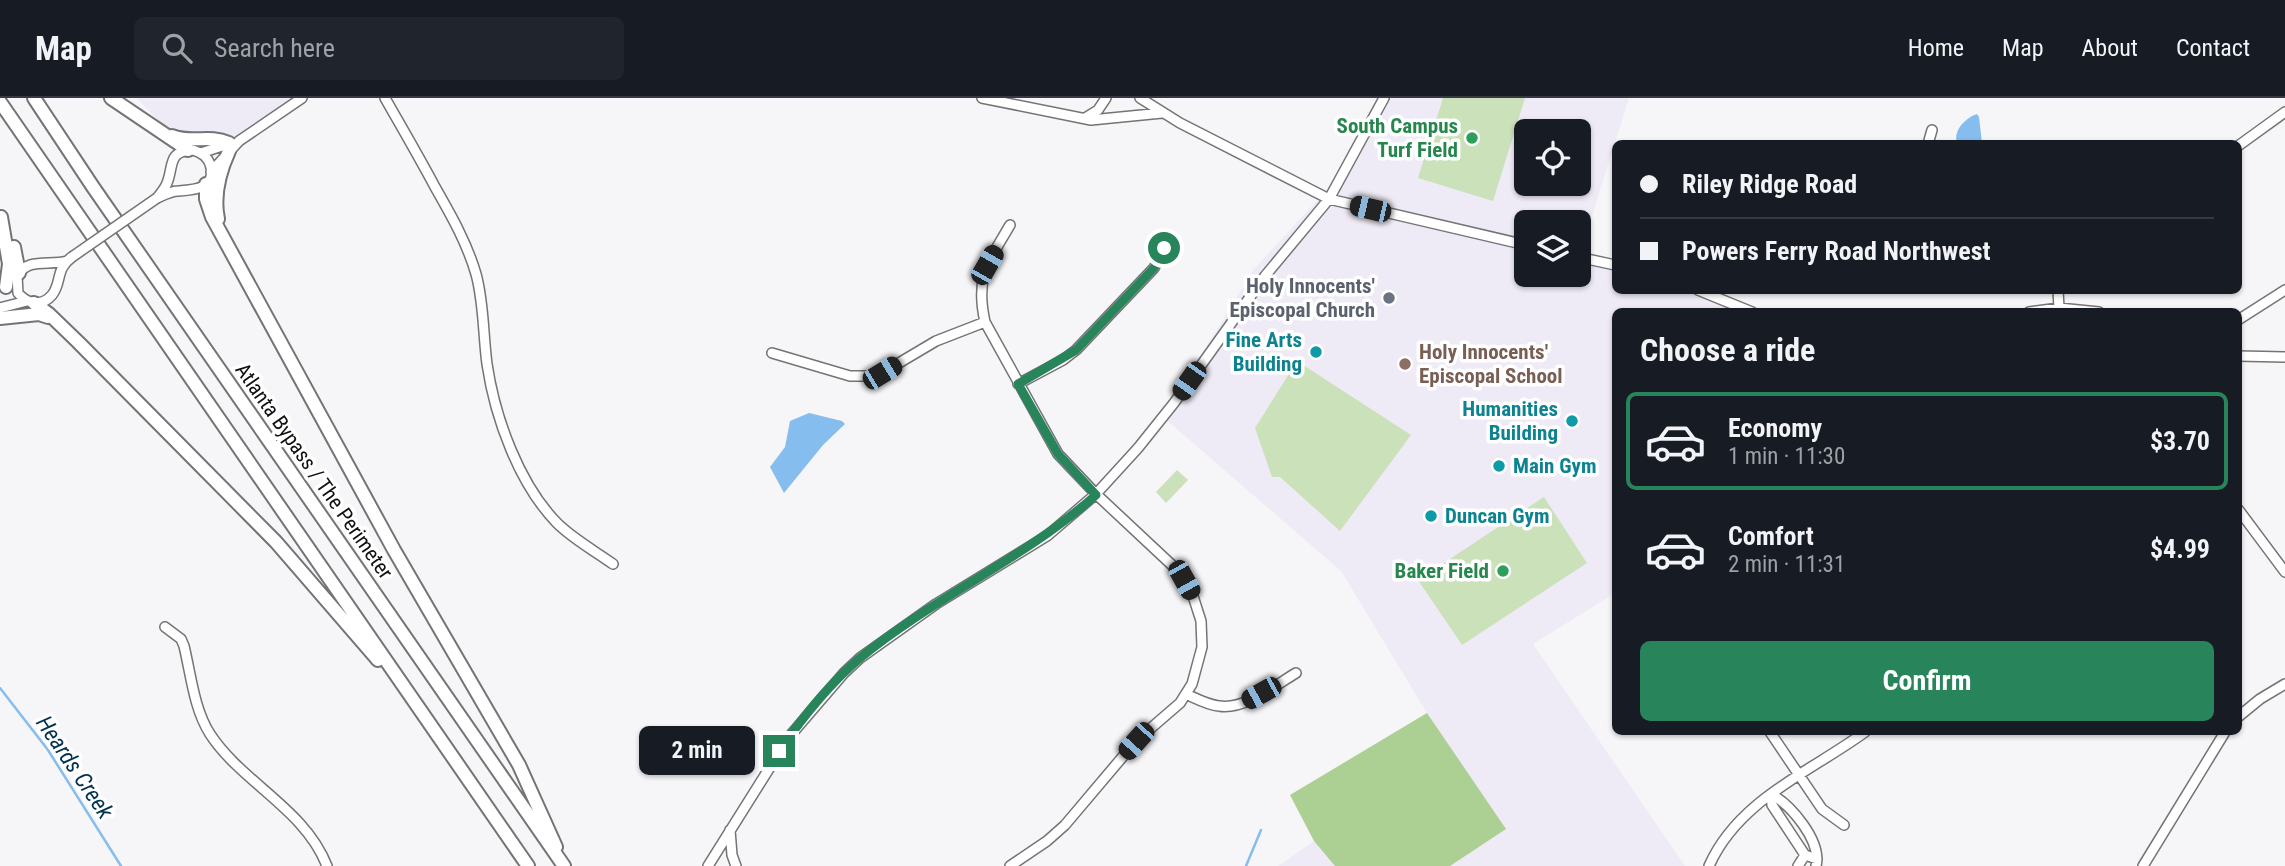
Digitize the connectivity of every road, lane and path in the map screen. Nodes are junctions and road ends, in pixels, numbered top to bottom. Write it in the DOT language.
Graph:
graph roads {
  1 [pos="34,98"];
  2 [pos="111,98"];
  3 [pos="302,98"];
  4 [pos="385,98"];
  5 [pos="982,98"];
  6 [pos="1106,98"];
  7 [pos="1140,98"];
  8 [pos="1384,98"];
  9 [pos="0,102"];
  10 [pos="2285,112"];
  11 [pos="1163,113"];
  12 [pos="1085,118"];
  13 [pos="1932,130"];
  14 [pos="159,131"];
  15 [pos="1929,140"];
  16 [pos="2242,143"];
  17 [pos="233,145"];
  18 [pos="194,152"];
  19 [pos="209,178"];
  20 [pos="157,198"];
  21 [pos="1329,199"];
  22 [pos="0,216"];
  23 [pos="1010,225"];
  24 [pos="221,233"];
  25 [pos="1514,242"];
  26 [pos="1164,248"];
  27 [pos="70,259"];
  28 [pos="1591,260"];
  29 [pos="1612,264"];
  30 [pos="18,274"];
  31 [pos="2285,290"];
  32 [pos="3,291"];
  33 [pos="1708,294"];
  34 [pos="2058,294"];
  35 [pos="30,302"];
  36 [pos="0,308"];
  37 [pos="1742,308"];
  38 [pos="2059,308"];
  39 [pos="2242,317"];
  40 [pos="0,318"];
  41 [pos="55,320"];
  42 [pos="985,322"];
  43 [pos="772,354"];
  44 [pos="2242,355"];
  45 [pos="2285,357"];
  46 [pos="1018,384"];
  47 [pos="1096,495"];
  48 [pos="2242,514"];
  49 [pos="613,564"];
  50 [pos="2285,572"];
  51 [pos="165,627"];
  52 [pos="1296,673"];
  53 [pos="2285,684"];
  54 [pos="1186,694"];
  55 [pos="415,703"];
  56 [pos="2242,714"];
  57 [pos="1772,735"];
  58 [pos="1860,735"];
  59 [pos="2223,735"];
  60 [pos="1799,776"];
  61 [pos="1771,794"];
  62 [pos="1844,825"];
  63 [pos="730,830"];
  64 [pos="1805,855"];
  65 [pos="1816,862"];
  66 [pos="710,863"];
  67 [pos="1017,864"];
  68 [pos="563,865"];
  69 [pos="327,866"];
  70 [pos="528,866"];
  71 [pos="720,866"];
  72 [pos="736,866"];
  73 [pos="1709,866"];
  74 [pos="1798,866"];
  75 [pos="2143,866"];
  1 -- 68 [label="highway, Atlanta Bypass / The Perimeter"];
  2 -- 14 [label="highway"];
  3 -- 17 [label="street"];
  4 -- 49 [label="street"];
  5 -- 12 [label="street"];
  6 -- 12 [label="street"];
  7 -- 11 [label="street"];
  8 -- 21 [label="street"];
  9 -- 55 [label="highway"];
  10 -- 16 [label="street"];
  11 -- 12 [label="street"];
  11 -- 21 [label="street"];
  13 -- 15 [label="street"];
  14 -- 17 [label="highway"];
  14 -- 18 [label="highway"];
  17 -- 18 [label="street"];
  17 -- 19 [label="street"];
  17 -- 24 [label="highway"];
  18 -- 19 [label="street"];
  18 -- 20 [label="street"];
  19 -- 20 [label="street"];
  19 -- 24 [label="highway"];
  20 -- 27 [label="street, bridge"];
  21 -- 25 [label="street"];
  21 -- 47 [label="street"];
  22 -- 30 [label="highway"];
  22 -- 32 [label="highway"];
  23 -- 42 [label="street"];
  24 -- 68 [label="highway"];
  26 -- 46 [label="street"];
  27 -- 30 [label="street"];
  27 -- 35 [label="street"];
  28 -- 29 [label="street"];
  30 -- 32 [label="street"];
  30 -- 35 [label="street"];
  31 -- 39 [label="street"];
  33 -- 37 [label="street"];
  34 -- 38 [label="street"];
  35 -- 36 [label="street"];
  35 -- 41 [label="highway"];
  40 -- 41 [label="highway"];
  41 -- 55 [label="highway"];
  42 -- 43 [label="street"];
  42 -- 46 [label="street"];
  44 -- 45 [label="street"];
  46 -- 47 [label="street"];
  47 -- 54 [label="street"];
  47 -- 63 [label="street"];
  48 -- 50 [label="street"];
  51 -- 69 [label="street"];
  52 -- 54 [label="street"];
  53 -- 56 [label="street"];
  54 -- 67 [label="street"];
  55 -- 70 [label="highway"];
  57 -- 60 [label="street"];
  58 -- 60 [label="street"];
  59 -- 75 [label="street"];
  60 -- 61 [label="street"];
  60 -- 62 [label="street"];
  61 -- 64 [label="street"];
  61 -- 65 [label="street"];
  61 -- 73 [label="street"];
  63 -- 66 [label="street"];
  63 -- 72 [label="street"];
  64 -- 65 [label="street"];
  64 -- 74 [label="street"];
  66 -- 71 [label="street"];
}
